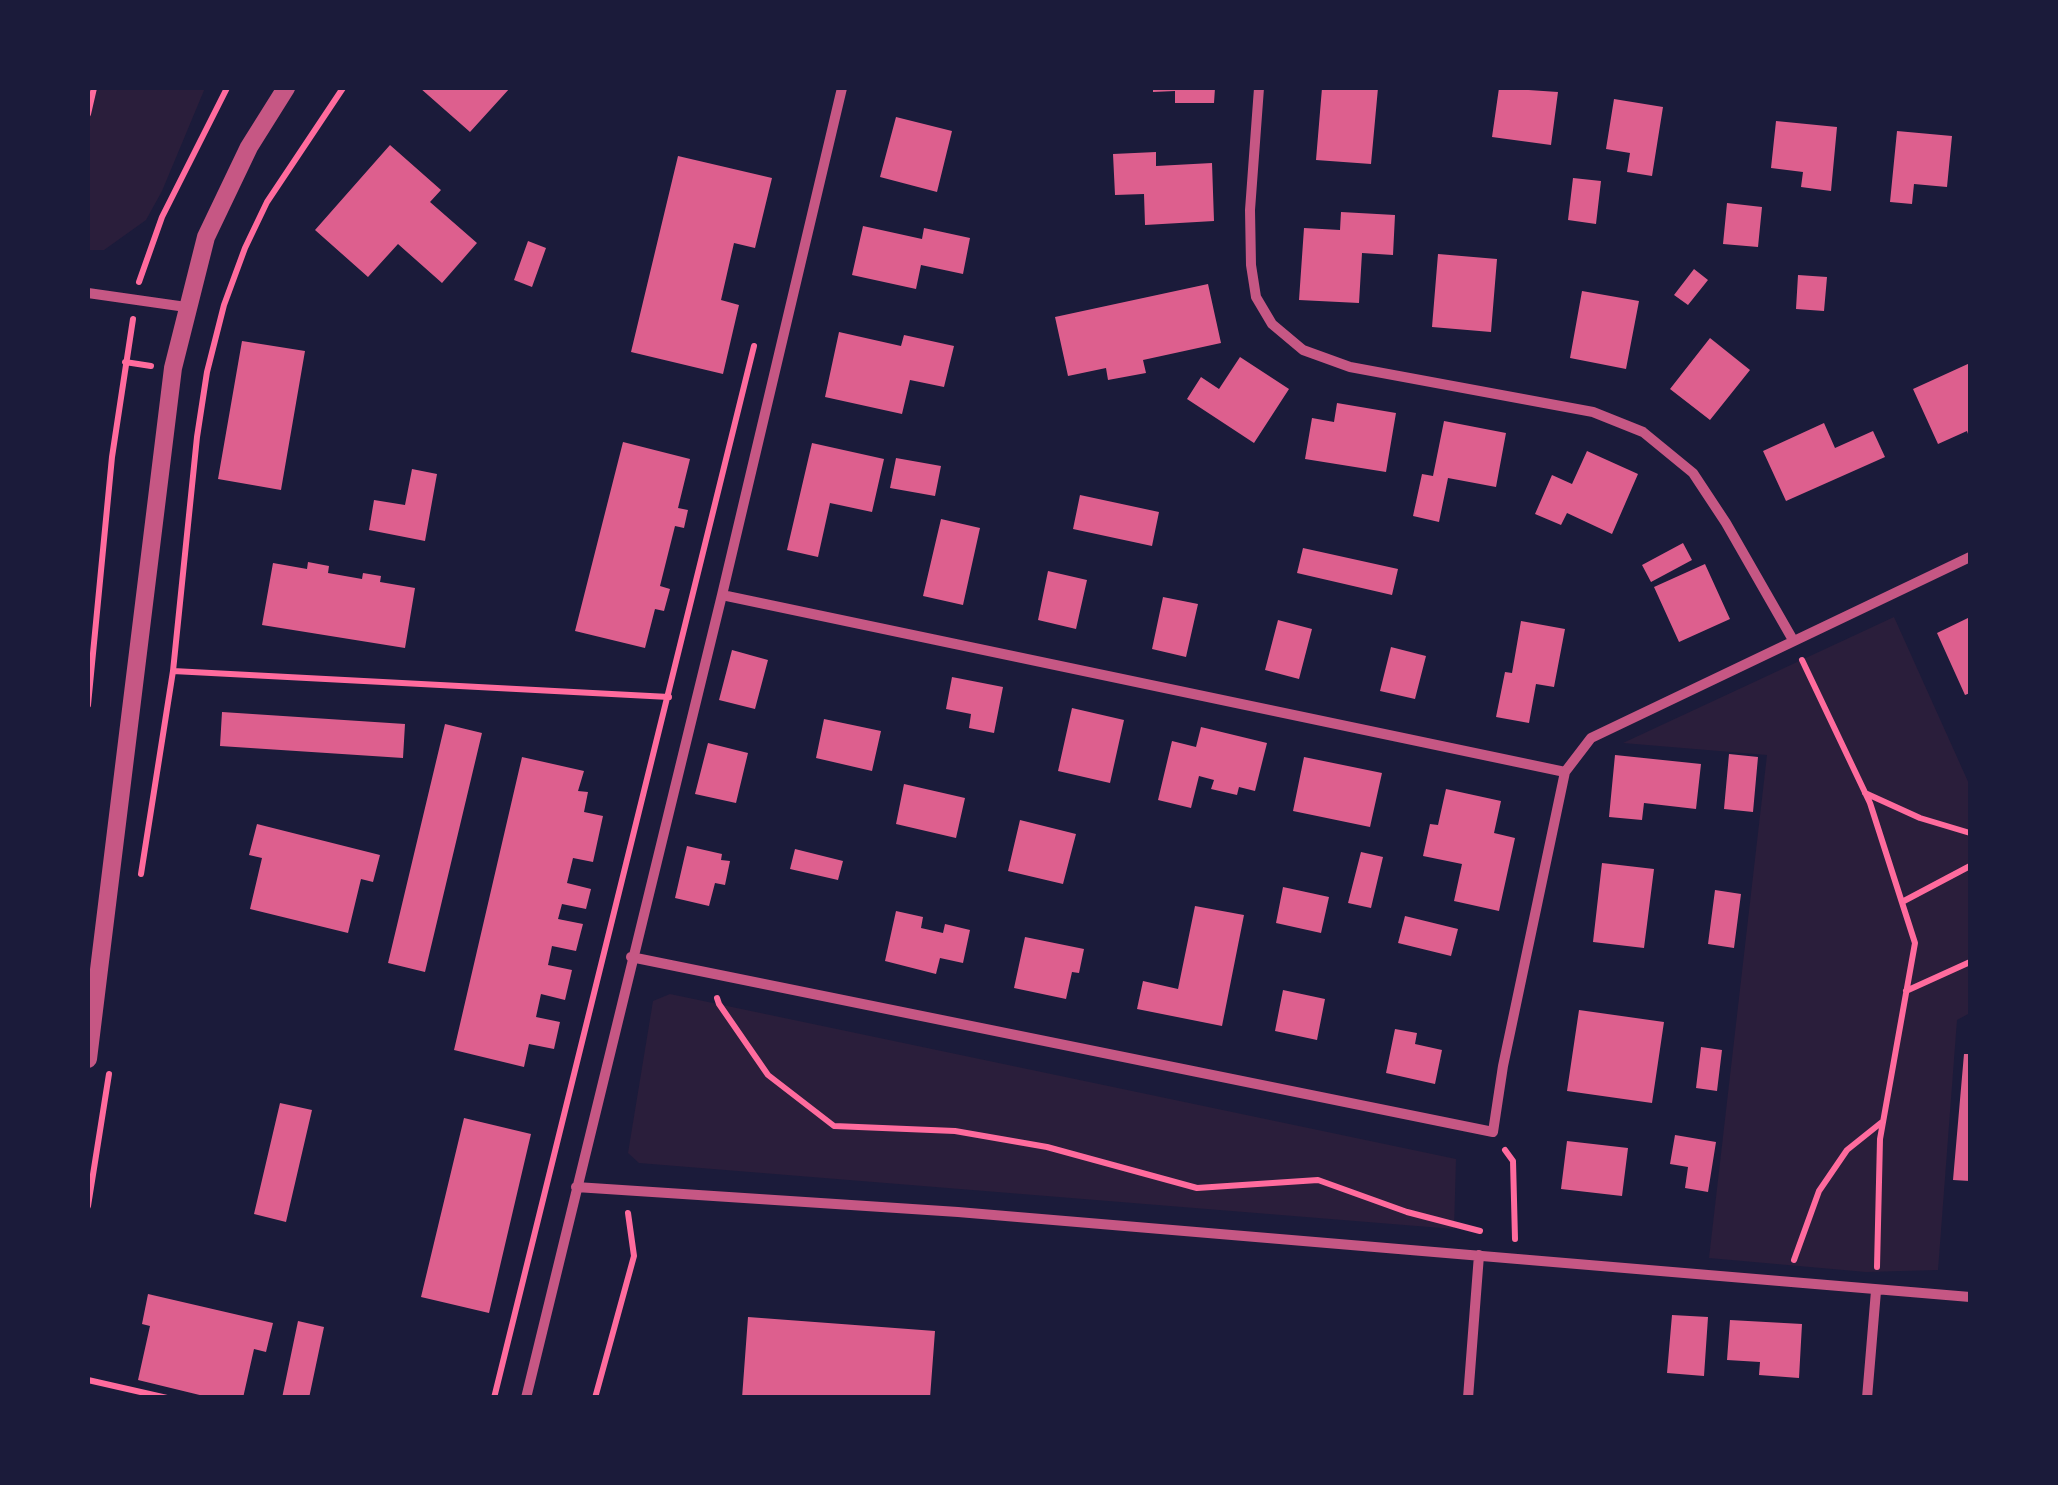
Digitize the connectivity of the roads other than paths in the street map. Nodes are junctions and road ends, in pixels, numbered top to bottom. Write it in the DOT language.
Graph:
graph roads {
  1 [pos="286,88"];
  2 [pos="842,88"];
  3 [pos="1259,88"];
  4 [pos="88,293"];
  5 [pos="186,307"];
  6 [pos="1970,557"];
  7 [pos="722,594"];
  8 [pos="1793,640"];
  9 [pos="1564,772"];
  10 [pos="631,957"];
  11 [pos="88,1060"];
  12 [pos="576,1188"];
  13 [pos="1479,1255"];
  14 [pos="1876,1291"];
  15 [pos="1970,1297"];
  16 [pos="526,1398"];
  17 [pos="1468,1398"];
  18 [pos="1867,1398"];
  1 -- 5 [label="street"];
  2 -- 7 [label="street"];
  3 -- 8 [label="street"];
  4 -- 5 [label="street"];
  5 -- 11 [label="street"];
  6 -- 8 [label="street"];
  7 -- 9 [label="street"];
  7 -- 10 [label="street"];
  8 -- 9 [label="street"];
  9 -- 10 [label="street"];
  10 -- 12 [label="street"];
  12 -- 13 [label="street"];
  12 -- 16 [label="street"];
  13 -- 14 [label="street"];
  13 -- 17 [label="street"];
  14 -- 15 [label="street"];
  14 -- 18 [label="street"];
}
